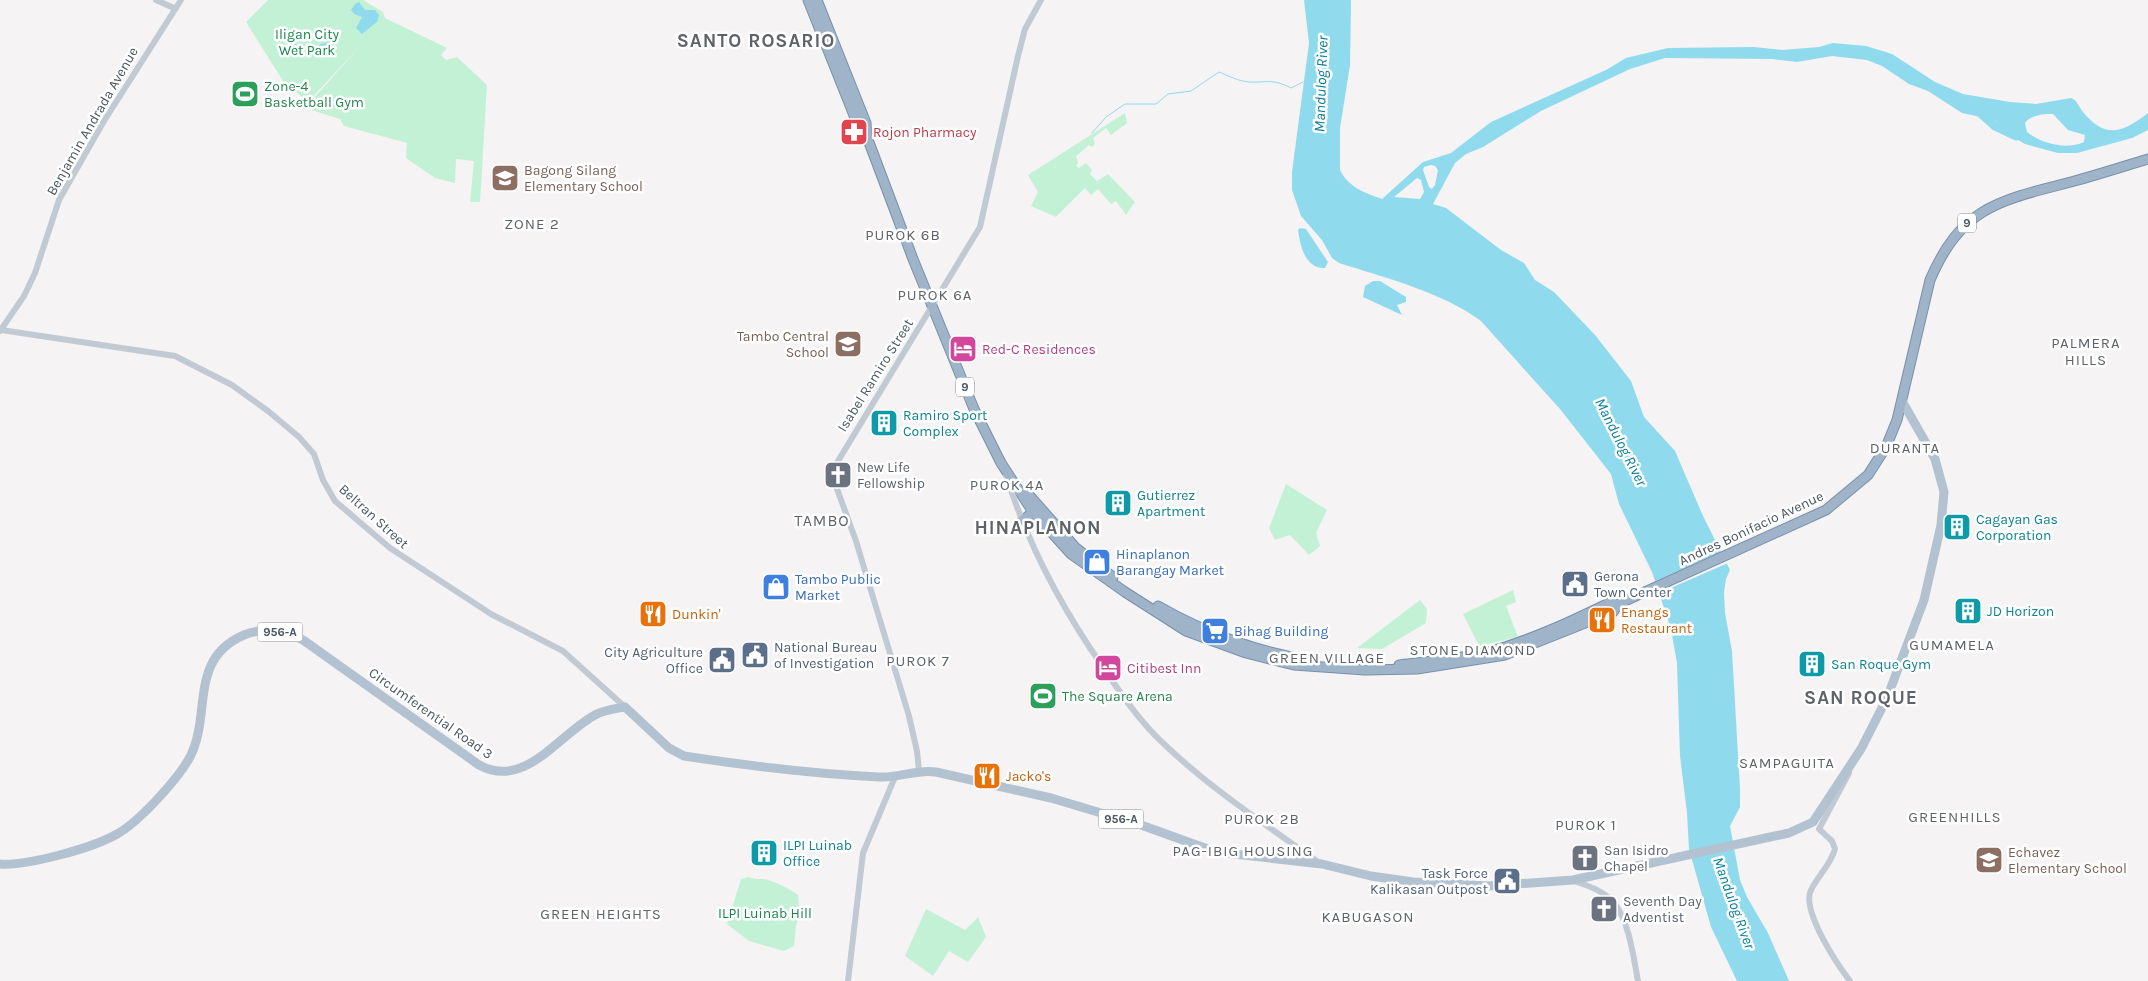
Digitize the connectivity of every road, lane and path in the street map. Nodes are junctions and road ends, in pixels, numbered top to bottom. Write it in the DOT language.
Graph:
graph roads {
  1 [pos="156,0"];
  2 [pos="180,0"];
  3 [pos="808,0"];
  4 [pos="816,0"];
  5 [pos="1041,0"];
  6 [pos="174,8"];
  7 [pos="867,137"];
  8 [pos="2148,159"];
  9 [pos="933,307"];
  10 [pos="0,331"];
  11 [pos="1902,401"];
  12 [pos="1002,464"];
  13 [pos="1034,512"];
  14 [pos="1022,521"];
  15 [pos="1623,602"];
  16 [pos="625,707"];
  17 [pos="1851,765"];
  18 [pos="919,771"];
  19 [pos="895,777"];
  20 [pos="0,864"];
  21 [pos="1322,864"];
  22 [pos="1573,880"];
  23 [pos="848,981"];
  24 [pos="1638,981"];
  25 [pos="1850,981"];
  1 -- 6 [label="street"];
  2 -- 6 [label="street, Benjamin Andrada Avenue"];
  3 -- 7 [label="highway, Andres Bonifacio Avenue / 9"];
  4 -- 7 [label="highway, Andres Bonifacio Avenue / 9"];
  5 -- 9 [label="street, Isabel Ramiro Street"];
  6 -- 10 [label="street, Benjamin Andrada Avenue"];
  7 -- 9 [label="highway, Andres Bonifacio Avenue / 9"];
  8 -- 11 [label="highway, 9"];
  9 -- 12 [label="highway, Andres Bonifacio Avenue / 9"];
  9 -- 18 [label="street, Isabel Ramiro Street"];
  10 -- 16 [label="street, Beltran Street"];
  11 -- 15 [label="highway, Andres Bonifacio Avenue / 9"];
  11 -- 17 [label="main road, 956-A"];
  12 -- 13 [label="highway, Andres Bonifacio Avenue / 9"];
  12 -- 14 [label="street, 956-A"];
  12 -- 15 [label="highway, Andres Bonifacio Avenue / 9"];
  13 -- 14 [label="highway"];
  13 -- 15 [label="highway, Andres Bonifacio Avenue / 9"];
  14 -- 21 [label="street, 956-A"];
  16 -- 19 [label="main road, 956-A"];
  16 -- 20 [label="main road, Circumferential Road 3 / 956-A"];
  17 -- 22 [label="main road, 956-A"];
  17 -- 25 [label="street"];
  18 -- 19 [label="main road, 956-A"];
  18 -- 21 [label="main road, 956-A"];
  19 -- 23 [label="street"];
  21 -- 22 [label="main road, 956-A"];
  22 -- 24 [label="street"];
}
